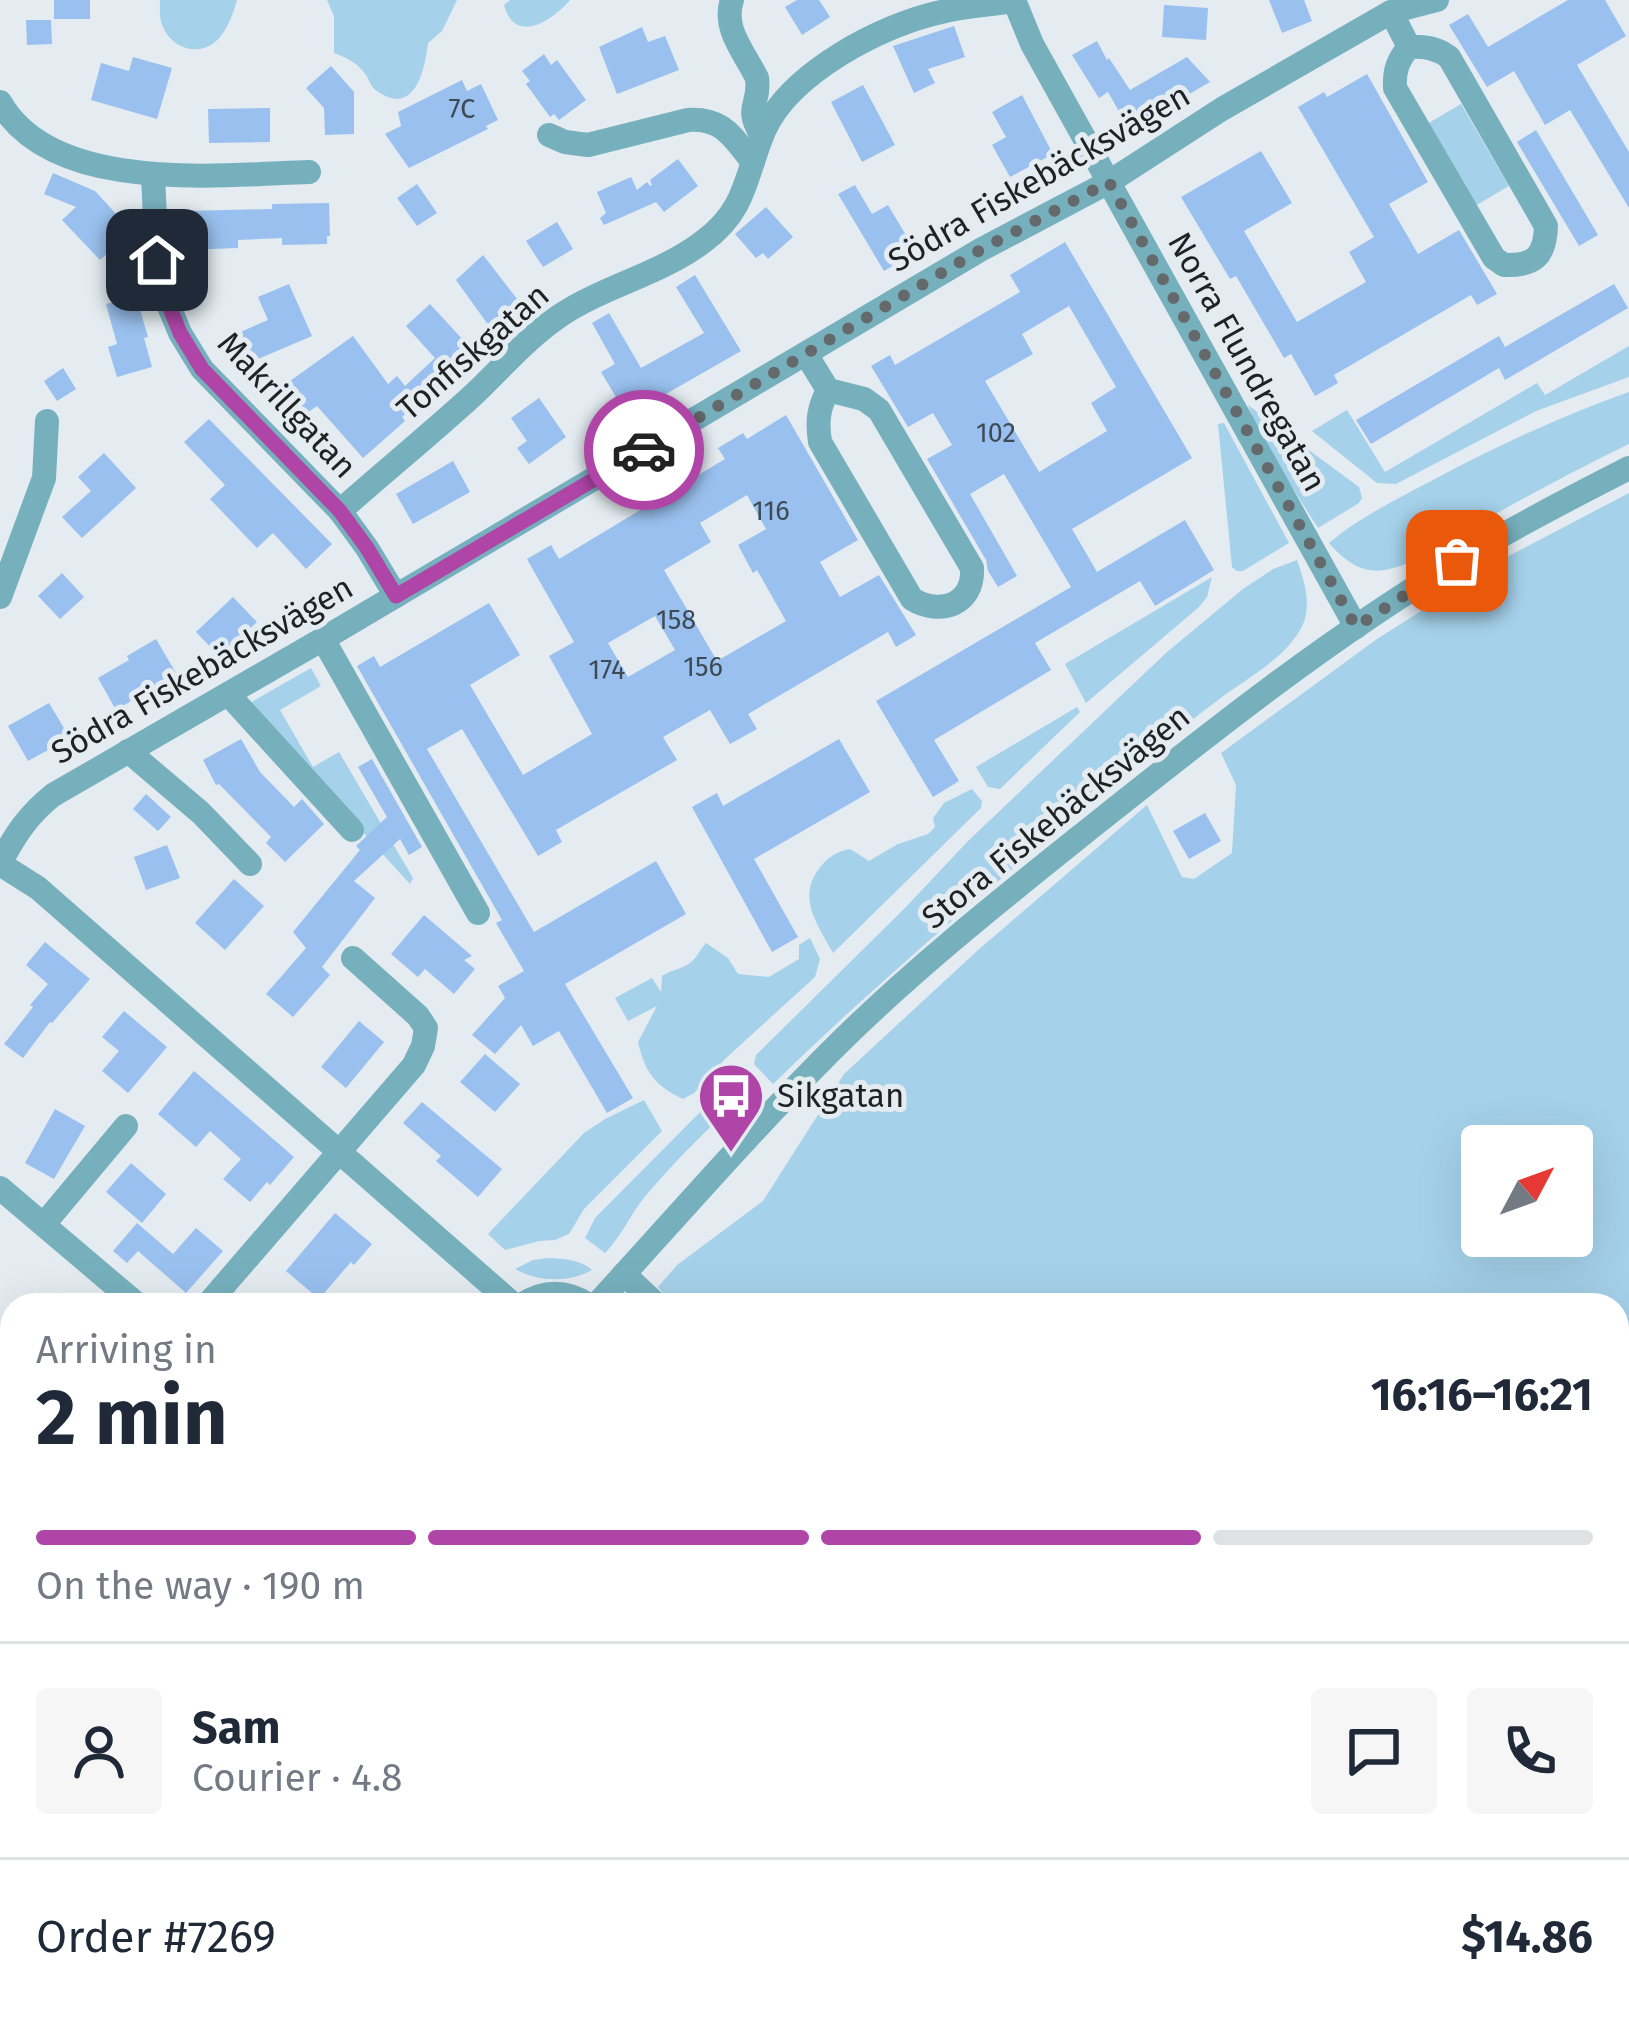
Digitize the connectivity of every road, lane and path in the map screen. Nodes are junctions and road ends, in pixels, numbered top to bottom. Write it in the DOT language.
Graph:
graph roads {
  1 [pos="732,0"];
  2 [pos="1014,0"];
  3 [pos="1437,0"];
  4 [pos="1391,12"];
  5 [pos="1409,46"];
  6 [pos="0,102"];
  7 [pos="548,135"];
  8 [pos="762,136"];
  9 [pos="753,161"];
  10 [pos="308,172"];
  11 [pos="152,176"];
  12 [pos="1109,182"];
  13 [pos="806,354"];
  14 [pos="828,391"];
  15 [pos="47,422"];
  16 [pos="1629,468"];
  17 [pos="340,511"];
  18 [pos="0,596"];
  19 [pos="396,596"];
  20 [pos="1356,627"];
  21 [pos="323,639"];
  22 [pos="228,694"];
  23 [pos="128,752"];
  24 [pos="352,830"];
  25 [pos="0,864"];
  26 [pos="250,864"];
  27 [pos="478,914"];
  28 [pos="352,958"];
  29 [pos="126,1126"];
  30 [pos="340,1151"];
  31 [pos="0,1188"];
  32 [pos="44,1224"];
  33 [pos="624,1274"];
  34 [pos="124,1293"];
  35 [pos="217,1293"];
  36 [pos="503,1293"];
  37 [pos="604,1293"];
  38 [pos="644,1293"];
  1 -- 8 [label="street"];
  2 -- 8 [label="street, Tonfiskgatan"];
  2 -- 12 [label="street, Norra Flundregatan"];
  3 -- 4 [label="street, Södra Fiskebäcksvägen"];
  4 -- 5 [label="street"];
  4 -- 12 [label="street, Södra Fiskebäcksvägen"];
  5 -- 5 [label="street"];
  6 -- 11 [label="street"];
  7 -- 9 [label="street"];
  8 -- 9 [label="street, Tonfiskgatan"];
  9 -- 17 [label="street, Tonfiskgatan"];
  10 -- 11 [label="street"];
  11 -- 17 [label="street, Makrillgatan"];
  12 -- 13 [label="street, Södra Fiskebäcksvägen"];
  12 -- 20 [label="street, Norra Flundregatan"];
  13 -- 14 [label="street"];
  13 -- 19 [label="street, Södra Fiskebäcksvägen"];
  14 -- 14 [label="street"];
  15 -- 18 [label="street"];
  16 -- 20 [label="street, Stora Fiskebäcksvägen"];
  17 -- 19 [label="street, Makrillgatan"];
  19 -- 21 [label="street, Södra Fiskebäcksvägen"];
  20 -- 33 [label="street, Stora Fiskebäcksvägen"];
  21 -- 22 [label="street, Södra Fiskebäcksvägen"];
  21 -- 27 [label="street"];
  22 -- 23 [label="street, Södra Fiskebäcksvägen"];
  22 -- 24 [label="street"];
  23 -- 25 [label="street, Södra Fiskebäcksvägen"];
  23 -- 26 [label="street"];
  25 -- 30 [label="street"];
  28 -- 30 [label="street"];
  29 -- 32 [label="street"];
  30 -- 35 [label="street"];
  30 -- 36 [label="street"];
  31 -- 32 [label="street"];
  32 -- 34 [label="street"];
  33 -- 37 [label="street, Stora Fiskebäcksvägen"];
  33 -- 38 [label="street"];
}
